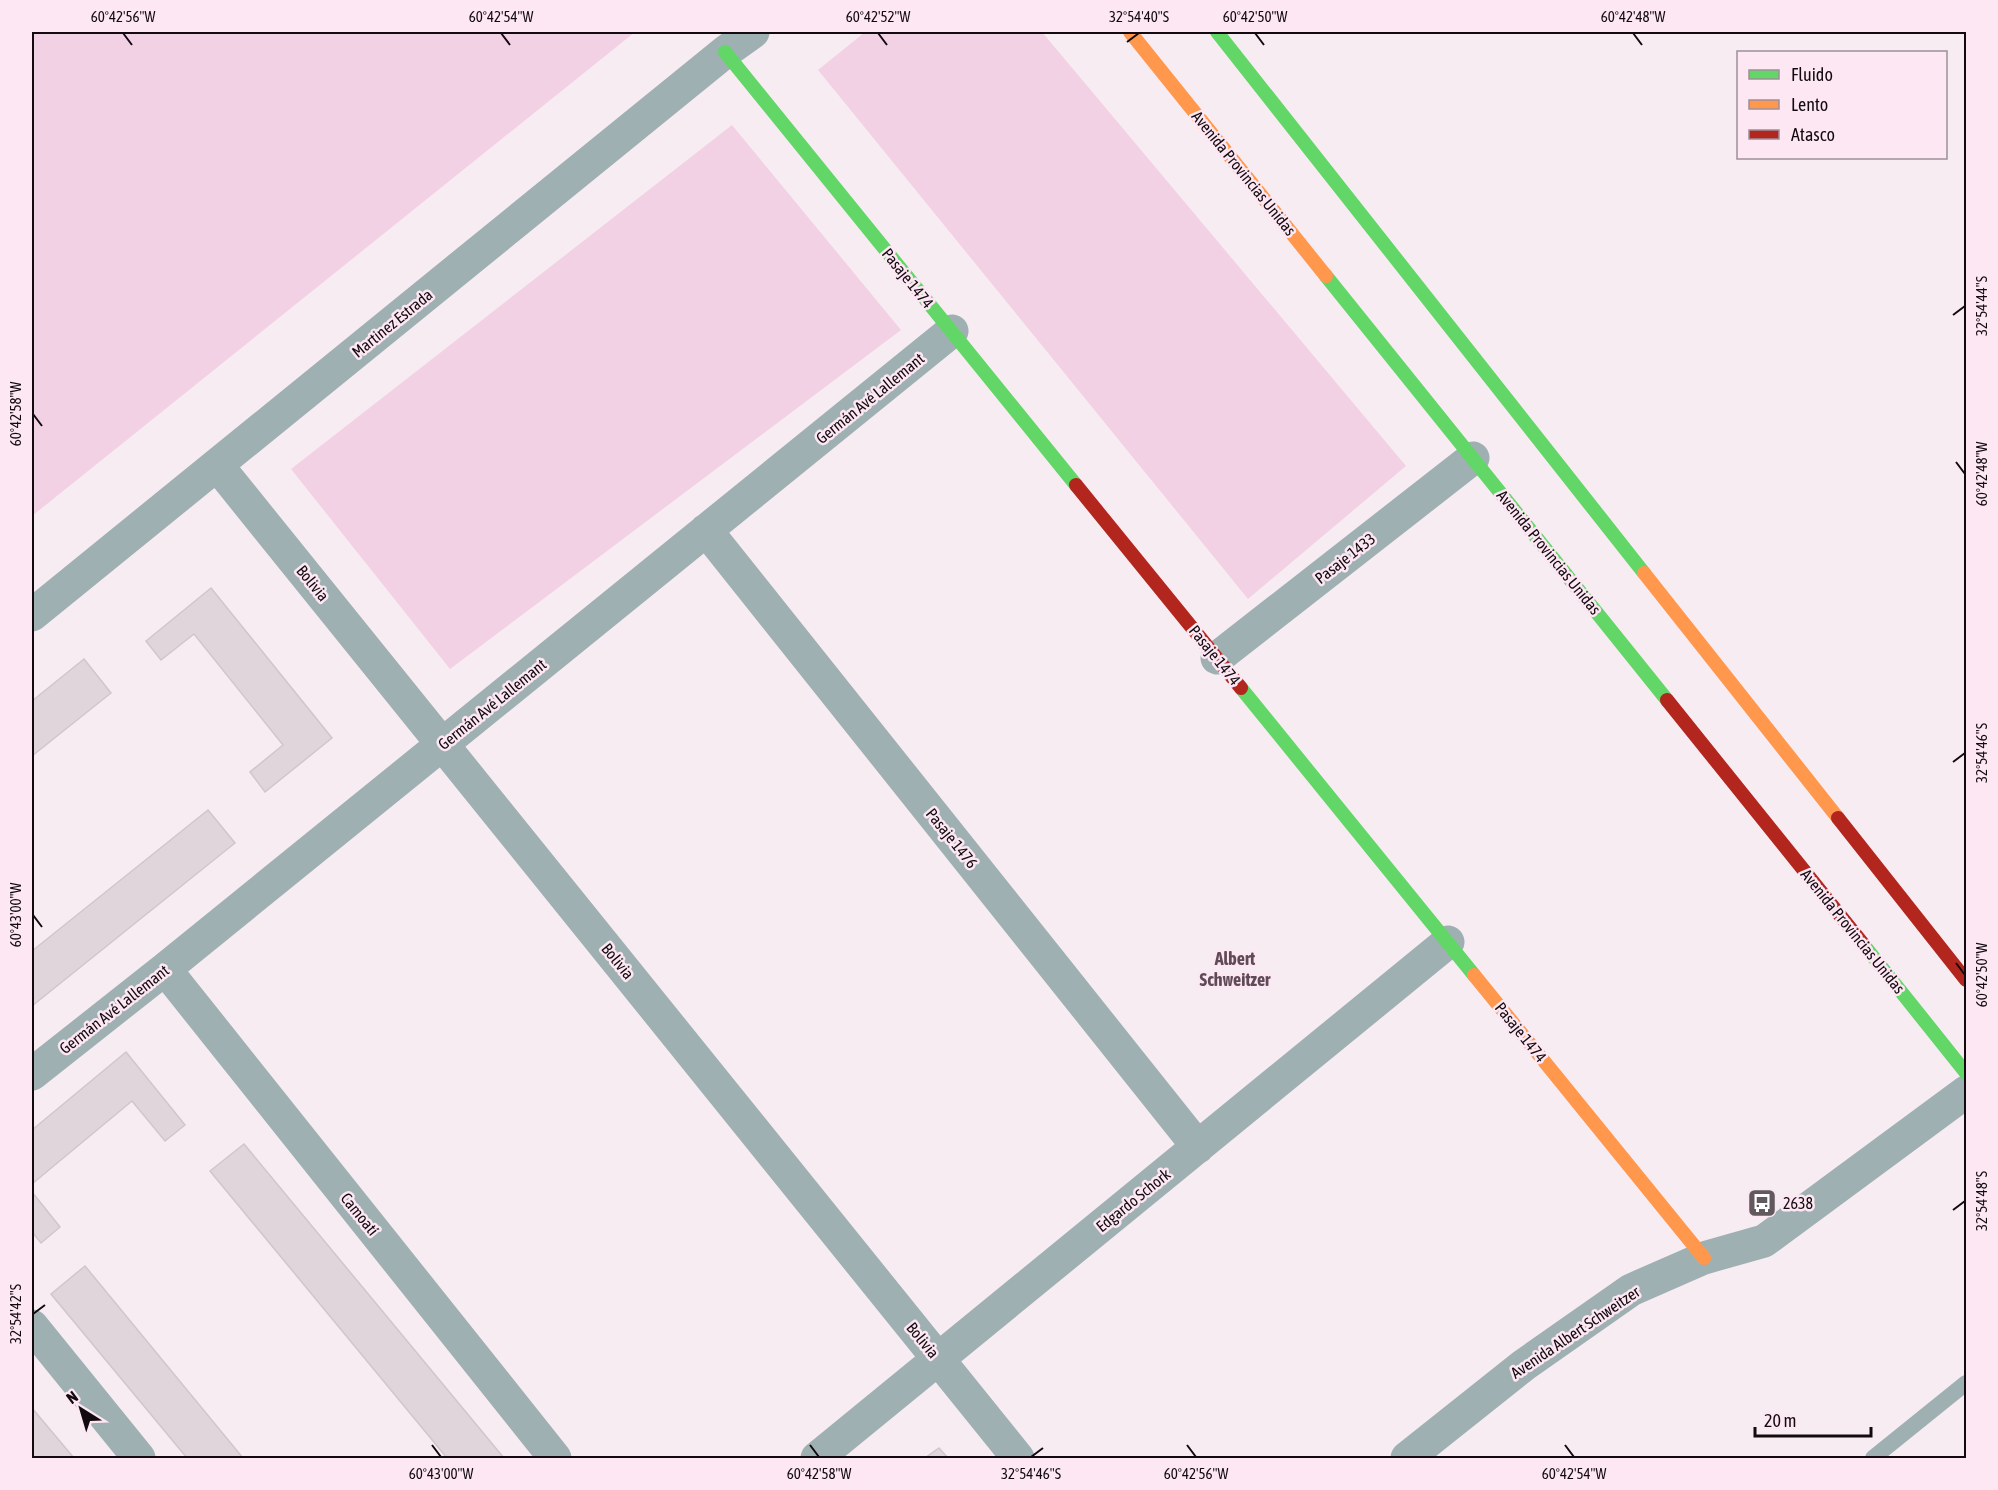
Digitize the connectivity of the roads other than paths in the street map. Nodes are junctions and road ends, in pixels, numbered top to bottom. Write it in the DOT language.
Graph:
graph roads {
  1 [pos="753,32"];
  2 [pos="1130,32"];
  3 [pos="1217,32"];
  4 [pos="725,52"];
  5 [pos="952,331"];
  6 [pos="1473,458"];
  7 [pos="217,465"];
  8 [pos="706,530"];
  9 [pos="32,615"];
  10 [pos="1217,658"];
  11 [pos="443,744"];
  12 [pos="1448,942"];
  13 [pos="165,969"];
  14 [pos="1966,980"];
  15 [pos="1966,1073"];
  16 [pos="32,1074"];
  17 [pos="1966,1092"];
  18 [pos="1198,1147"];
  19 [pos="1704,1258"];
  20 [pos="32,1326"];
  21 [pos="938,1359"];
  22 [pos="1966,1383"];
  23 [pos="139,1458"];
  24 [pos="555,1458"];
  25 [pos="818,1458"];
  26 [pos="1018,1458"];
  27 [pos="1407,1458"];
  28 [pos="1873,1458"];
  1 -- 4 [label="street, Martinez Estrada"];
  2 -- 6 [label="main road, Avenida Provincias Unidas"];
  3 -- 14 [label="main road"];
  4 -- 5 [label="main road, Pasaje 1474"];
  4 -- 7 [label="street, Martinez Estrada"];
  5 -- 8 [label="street, Germán Avé Lallemant"];
  5 -- 10 [label="main road, Pasaje 1474"];
  6 -- 10 [label="street, Pasaje 1433"];
  6 -- 15 [label="main road, Avenida Provincias Unidas"];
  7 -- 9 [label="street, Martinez Estrada"];
  7 -- 11 [label="street, Bolivia"];
  8 -- 11 [label="street, Germán Avé Lallemant"];
  8 -- 18 [label="street, Pasaje 1476"];
  10 -- 12 [label="main road, Pasaje 1474"];
  11 -- 13 [label="street, Germán Avé Lallemant"];
  11 -- 21 [label="street, Bolivia"];
  12 -- 18 [label="street, Edgardo Schork"];
  12 -- 19 [label="main road, Pasaje 1474"];
  13 -- 16 [label="street, Germán Avé Lallemant"];
  13 -- 24 [label="street, Camoatí"];
  17 -- 19 [label="street, Avenida Albert Schweitzer"];
  18 -- 21 [label="street, Edgardo Schork"];
  19 -- 27 [label="street, Avenida Albert Schweitzer"];
  20 -- 23 [label="street"];
  21 -- 25 [label="street, Edgardo Schork"];
  21 -- 26 [label="street, Bolivia"];
  22 -- 28 [label="lane"];
}
